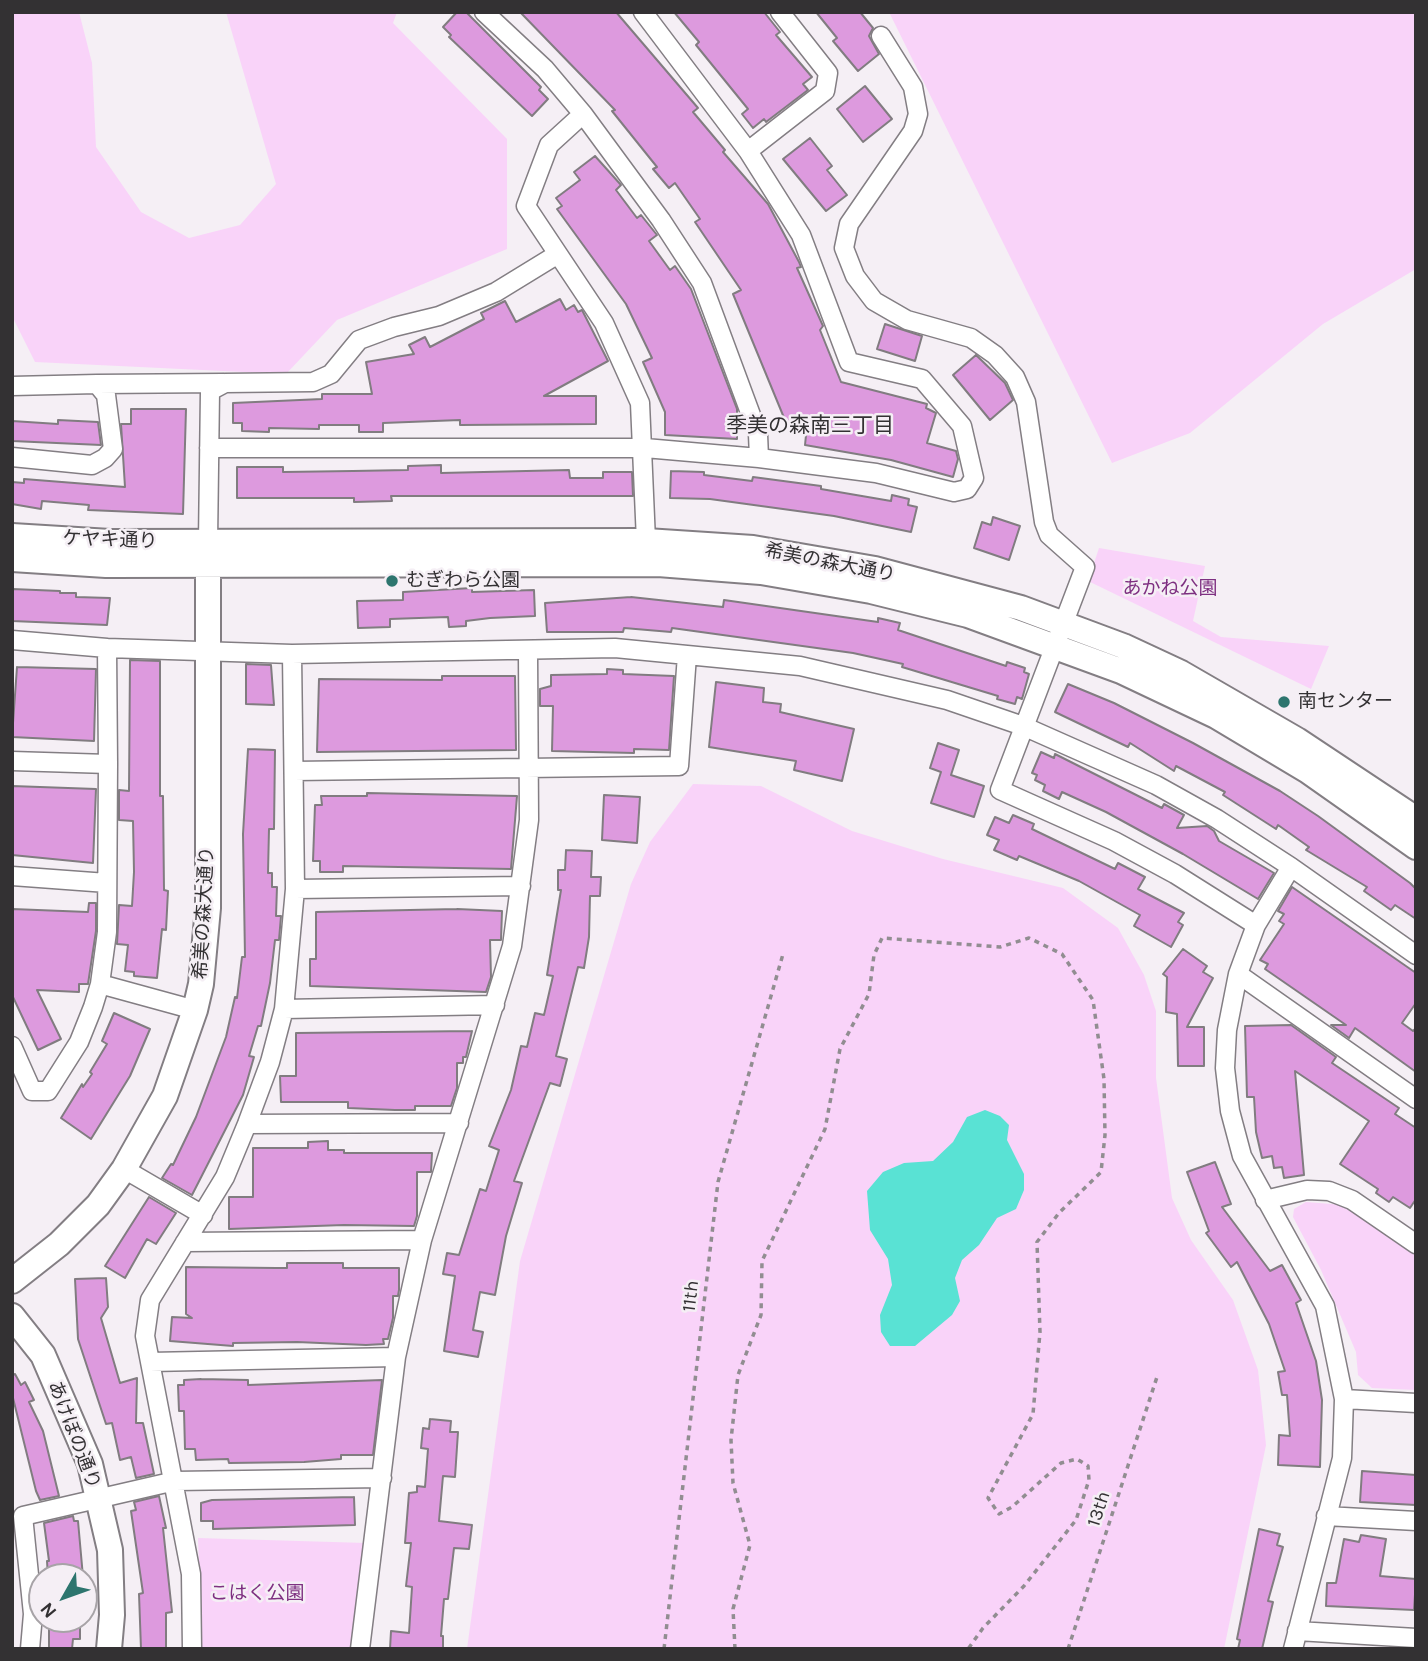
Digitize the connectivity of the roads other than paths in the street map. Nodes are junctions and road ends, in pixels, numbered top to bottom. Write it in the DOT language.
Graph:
graph roads {
  1 [pos="484,12"];
  2 [pos="643,12"];
  3 [pos="780,12"];
  4 [pos="881,36"];
  5 [pos="583,114"];
  6 [pos="748,152"];
  7 [pos="558,254"];
  8 [pos="225,383"];
  9 [pos="97,384"];
  10 [pos="12,386"];
  11 [pos="209,448"];
  12 [pos="645,448"];
  13 [pos="12,457"];
  14 [pos="759,458"];
  15 [pos="12,536"];
  16 [pos="646,541"];
  17 [pos="208,553"];
  18 [pos="12,559"];
  19 [pos="1059,633"];
  20 [pos="12,639"];
  21 [pos="107,648"];
  22 [pos="207,651"];
  23 [pos="528,652"];
  24 [pos="292,654"];
  25 [pos="687,655"];
  26 [pos="1023,726"];
  27 [pos="12,761"];
  28 [pos="108,764"];
  29 [pos="530,770"];
  30 [pos="294,771"];
  31 [pos="1416,819"];
  32 [pos="1416,847"];
  33 [pos="1291,867"];
  34 [pos="12,876"];
  35 [pos="107,883"];
  36 [pos="521,886"];
  37 [pos="295,889"];
  38 [pos="1256,925"];
  39 [pos="1416,955"];
  40 [pos="1238,974"];
  41 [pos="100,984"];
  42 [pos="495,1005"];
  43 [pos="284,1009"];
  44 [pos="195,1010"];
  45 [pos="12,1046"];
  46 [pos="1416,1099"];
  47 [pos="460,1122"];
  48 [pos="247,1124"];
  49 [pos="124,1169"];
  50 [pos="1265,1200"];
  51 [pos="203,1215"];
  52 [pos="422,1240"];
  53 [pos="185,1242"];
  54 [pos="1416,1244"];
  55 [pos="12,1281"];
  56 [pos="12,1316"];
  57 [pos="396,1357"];
  58 [pos="150,1362"];
  59 [pos="1345,1399"];
  60 [pos="1416,1403"];
  61 [pos="382,1478"];
  62 [pos="175,1481"];
  63 [pos="98,1497"];
  64 [pos="1326,1516"];
  65 [pos="1416,1521"];
  66 [pos="1416,1638"];
  67 [pos="1295,1640"];
  68 [pos="30,1649"];
  69 [pos="109,1649"];
  70 [pos="192,1649"];
  71 [pos="360,1649"];
  1 -- 5 [label="street"];
  2 -- 6 [label="street"];
  3 -- 6 [label="street"];
  4 -- 19 [label="street"];
  5 -- 7 [label="street"];
  5 -- 14 [label="street"];
  6 -- 14 [label="street"];
  7 -- 8 [label="street"];
  7 -- 12 [label="street"];
  8 -- 9 [label="street"];
  8 -- 11 [label="street"];
  9 -- 10 [label="street"];
  9 -- 13 [label="street"];
  11 -- 12 [label="street"];
  11 -- 17 [label="street"];
  12 -- 14 [label="street"];
  12 -- 16 [label="street"];
  15 -- 17 [label="street, ケヤキ通り"];
  16 -- 17 [label="street, 希美の森大通り"];
  16 -- 19 [label="street, 希美の森大通り"];
  17 -- 18 [label="street, ケヤキ通り"];
  17 -- 19 [label="street, 希美の森大通り"];
  17 -- 22 [label="street, 希美の森大通り"];
  19 -- 26 [label="street"];
  19 -- 31 [label="street, 希美の森大通り"];
  19 -- 32 [label="street, 希美の森大通り"];
  20 -- 21 [label="street"];
  21 -- 22 [label="street"];
  21 -- 28 [label="street"];
  22 -- 24 [label="street"];
  22 -- 44 [label="street, 希美の森大通り"];
  23 -- 24 [label="street"];
  23 -- 25 [label="street"];
  23 -- 29 [label="street"];
  24 -- 30 [label="street"];
  25 -- 26 [label="street"];
  25 -- 29 [label="street"];
  26 -- 33 [label="street"];
  26 -- 38 [label="street"];
  27 -- 28 [label="street"];
  28 -- 35 [label="street"];
  29 -- 30 [label="street"];
  29 -- 36 [label="street"];
  30 -- 37 [label="street"];
  33 -- 38 [label="street"];
  33 -- 39 [label="street"];
  34 -- 35 [label="street"];
  35 -- 41 [label="street"];
  36 -- 37 [label="street"];
  36 -- 42 [label="street"];
  37 -- 43 [label="street"];
  38 -- 40 [label="street"];
  40 -- 46 [label="street"];
  40 -- 50 [label="street"];
  41 -- 44 [label="street"];
  41 -- 45 [label="street"];
  42 -- 43 [label="street"];
  42 -- 47 [label="street"];
  43 -- 48 [label="street"];
  44 -- 49 [label="street, 希美の森大通り"];
  47 -- 48 [label="street"];
  47 -- 52 [label="street"];
  48 -- 51 [label="street"];
  49 -- 51 [label="street"];
  49 -- 55 [label="street, 希美の森大通り"];
  50 -- 54 [label="street"];
  50 -- 59 [label="street"];
  51 -- 53 [label="street"];
  52 -- 53 [label="street"];
  52 -- 57 [label="street"];
  53 -- 58 [label="street"];
  56 -- 63 [label="street, あけぼの通り"];
  57 -- 58 [label="street"];
  57 -- 61 [label="street"];
  58 -- 62 [label="street"];
  59 -- 60 [label="street"];
  59 -- 64 [label="street"];
  61 -- 62 [label="street"];
  61 -- 71 [label="street"];
  62 -- 63 [label="street"];
  62 -- 70 [label="street"];
  63 -- 68 [label="street"];
  63 -- 69 [label="street, あけぼの通り"];
  64 -- 65 [label="street"];
  64 -- 67 [label="street"];
  66 -- 67 [label="street"];
}
